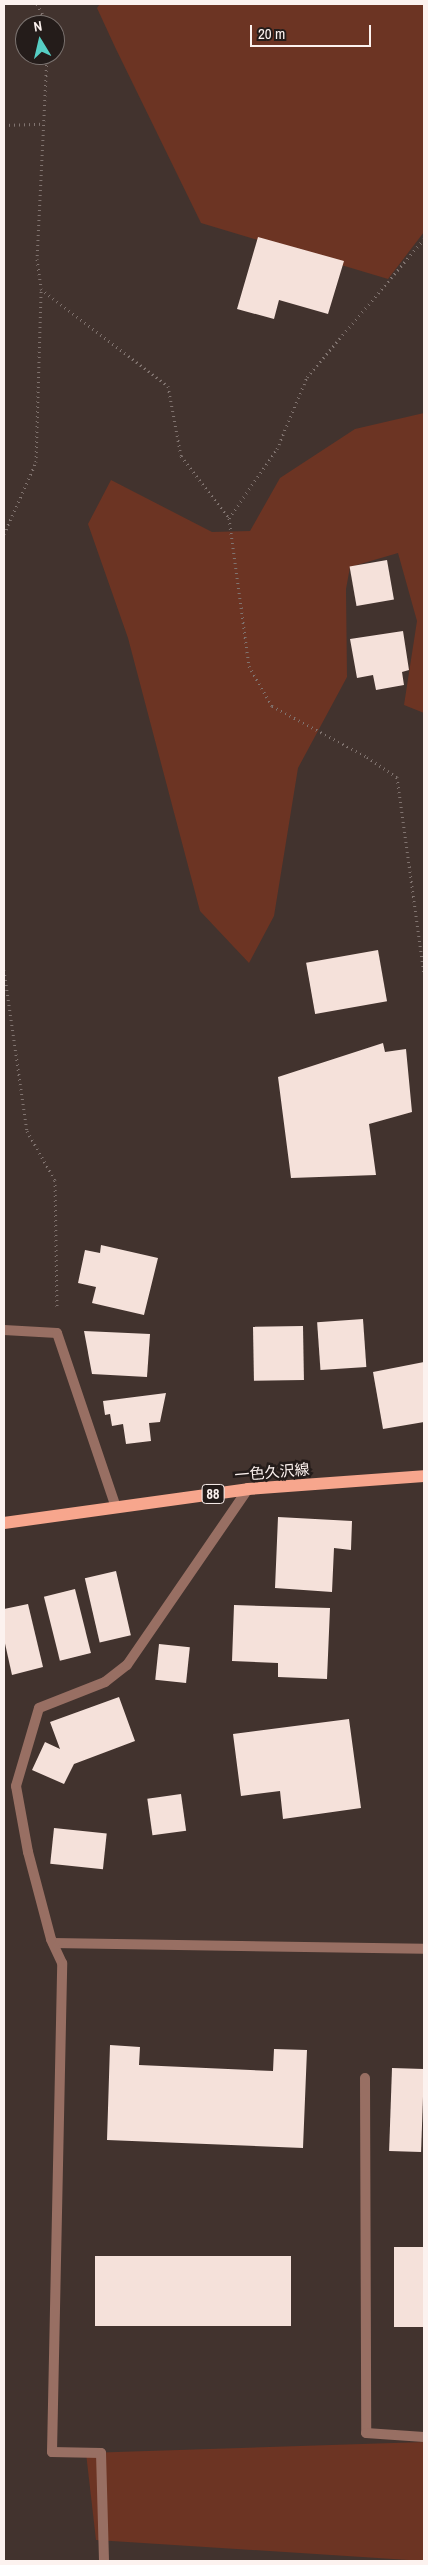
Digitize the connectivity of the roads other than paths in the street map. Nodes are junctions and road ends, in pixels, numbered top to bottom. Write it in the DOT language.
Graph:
graph roads {
  1 [pos="4,1330"];
  2 [pos="424,1476"];
  3 [pos="248,1489"];
  4 [pos="116,1507"];
  5 [pos="4,1523"];
  6 [pos="53,1943"];
  7 [pos="424,1949"];
  8 [pos="365,2078"];
  9 [pos="424,2436"];
  10 [pos="104,2561"];
  1 -- 4 [label="street"];
  2 -- 3 [label="main road, 一色久沢線 / 88"];
  3 -- 4 [label="main road, 一色久沢線 / 88"];
  3 -- 6 [label="street"];
  4 -- 5 [label="main road, 一色久沢線 / 88"];
  6 -- 7 [label="street"];
  6 -- 10 [label="street"];
  8 -- 9 [label="street"];
}
